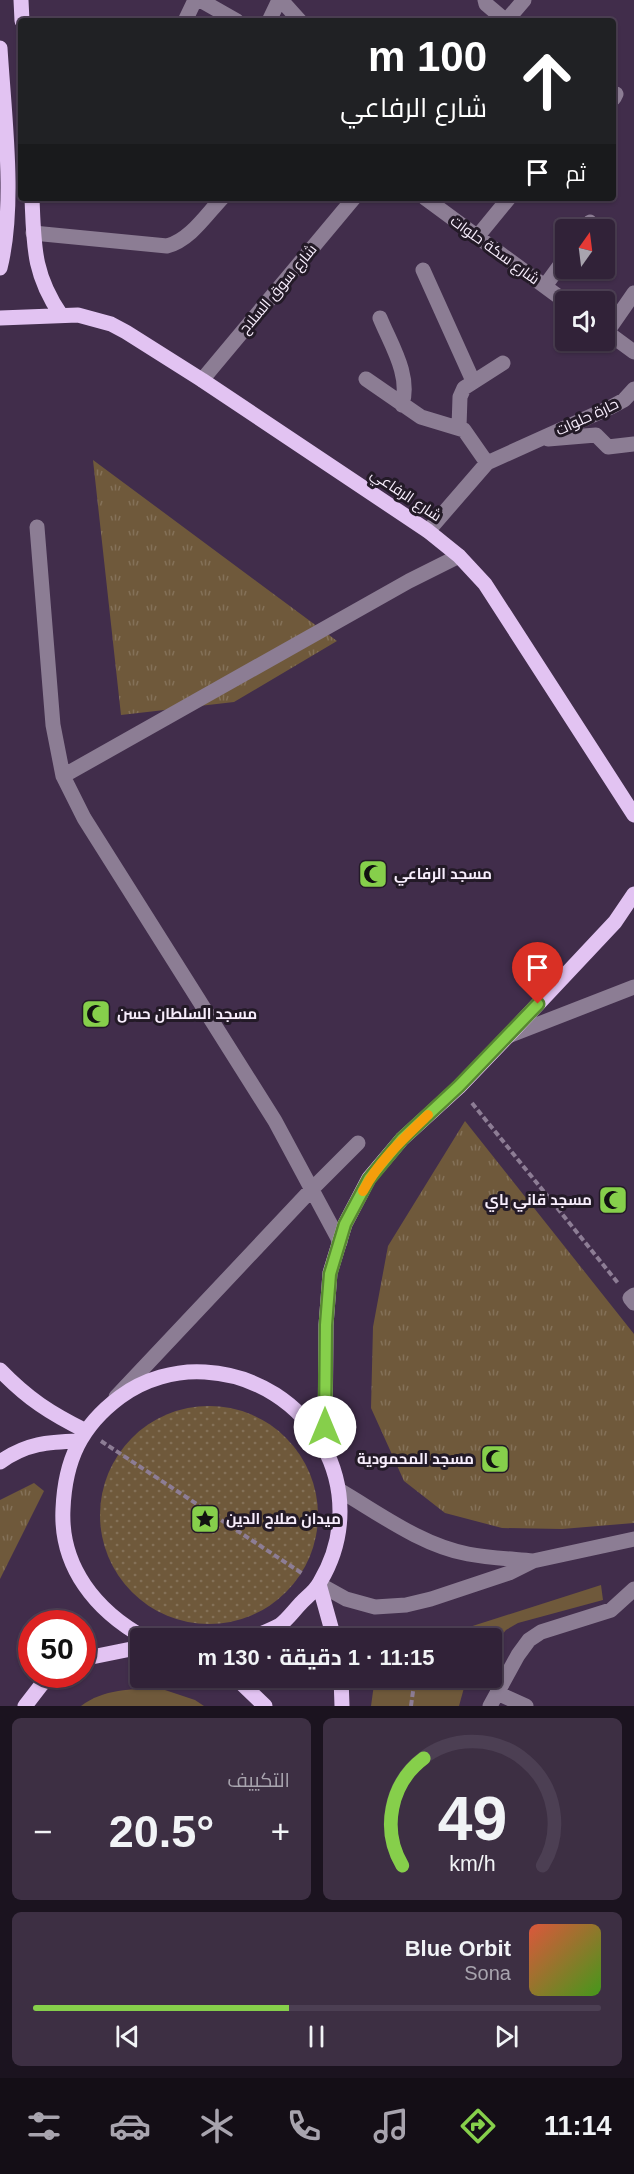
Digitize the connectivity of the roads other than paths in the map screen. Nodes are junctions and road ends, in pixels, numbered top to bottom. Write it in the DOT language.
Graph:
graph roads {
  1 [pos="21,0"];
  2 [pos="195,0"];
  3 [pos="200,0"];
  4 [pos="280,0"];
  5 [pos="485,0"];
  6 [pos="524,0"];
  7 [pos="22,18"];
  8 [pos="186,18"];
  9 [pos="232,18"];
  10 [pos="271,18"];
  11 [pos="297,18"];
  12 [pos="502,18"];
  13 [pos="509,18"];
  14 [pos="0,48"];
  15 [pos="3,167"];
  16 [pos="32,201"];
  17 [pos="219,201"];
  18 [pos="351,201"];
  19 [pos="429,201"];
  20 [pos="507,201"];
  21 [pos="33,232"];
  22 [pos="477,237"];
  23 [pos="0,268"];
  24 [pos="423,270"];
  25 [pos="555,272"];
  26 [pos="545,286"];
  27 [pos="634,293"];
  28 [pos="555,294"];
  29 [pos="61,315"];
  30 [pos="0,318"];
  31 [pos="380,318"];
  32 [pos="615,319"];
  33 [pos="615,338"];
  34 [pos="634,352"];
  35 [pos="503,363"];
  36 [pos="366,379"];
  37 [pos="202,380"];
  38 [pos="473,381"];
  39 [pos="634,389"];
  40 [pos="402,405"];
  41 [pos="459,427"];
  42 [pos="536,440"];
  43 [pos="634,444"];
  44 [pos="487,463"];
  45 [pos="37,527"];
  46 [pos="428,531"];
  47 [pos="459,556"];
  48 [pos="63,776"];
  49 [pos="634,815"];
  50 [pos="634,894"];
  51 [pos="634,987"];
  52 [pos="508,1036"];
  53 [pos="358,1143"];
  54 [pos="312,1189"];
  55 [pos="340,1242"];
  56 [pos="0,1370"];
  57 [pos="104,1409"];
  58 [pos="82,1436"];
  59 [pos="325,1447"];
  60 [pos="0,1462"];
  61 [pos="339,1490"];
  62 [pos="634,1539"];
  63 [pos="533,1560"];
  64 [pos="319,1584"];
  65 [pos="634,1589"];
  66 [pos="273,1628"];
  67 [pos="331,1628"];
  68 [pos="130,1629"];
  69 [pos="130,1649"];
  70 [pos="96,1656"];
  71 [pos="39,1688"];
  72 [pos="246,1688"];
  73 [pos="341,1688"];
  74 [pos="493,1700"];
  75 [pos="25,1706"];
  76 [pos="265,1706"];
  77 [pos="342,1706"];
  78 [pos="526,1706"];
  1 -- 7 [label="main road"];
  2 -- 8 [label="street"];
  3 -- 9 [label="street"];
  4 -- 10 [label="street"];
  4 -- 11 [label="street"];
  5 -- 12 [label="street"];
  6 -- 13 [label="street"];
  14 -- 15 [label="main road"];
  15 -- 23 [label="main road"];
  16 -- 21 [label="main road"];
  17 -- 21 [label="street"];
  18 -- 37 [label="street, شارع سوق السلاح"];
  19 -- 22 [label="street, شارع سكة حلوات"];
  20 -- 22 [label="street"];
  21 -- 29 [label="main road"];
  22 -- 26 [label="street, شارع سكة حلوات"];
  24 -- 38 [label="street"];
  25 -- 26 [label="street"];
  26 -- 28 [label="street, شارع سكة حلوات"];
  27 -- 32 [label="street"];
  29 -- 30 [label="main road, شارع الرفاعي"];
  29 -- 37 [label="main road, شارع الرفاعي"];
  31 -- 40 [label="street"];
  33 -- 34 [label="street"];
  35 -- 38 [label="street"];
  36 -- 40 [label="street"];
  37 -- 46 [label="main road, شارع الرفاعي"];
  38 -- 41 [label="street"];
  39 -- 42 [label="street, حارة حلوات"];
  40 -- 41 [label="street"];
  41 -- 44 [label="street"];
  42 -- 43 [label="street"];
  42 -- 44 [label="street, حارة حلوات"];
  44 -- 46 [label="street"];
  45 -- 48 [label="street"];
  46 -- 47 [label="main road, شارع الرفاعي"];
  47 -- 48 [label="street"];
  47 -- 49 [label="main road, شارع الرفاعي"];
  48 -- 54 [label="street"];
  50 -- 52 [label="main road"];
  51 -- 52 [label="street"];
  52 -- 55 [label="main road"];
  53 -- 54 [label="street"];
  54 -- 55 [label="street"];
  54 -- 57 [label="street"];
  55 -- 59 [label="main road"];
  56 -- 58 [label="main road"];
  57 -- 58 [label="main road"];
  57 -- 59 [label="main road"];
  58 -- 60 [label="main road"];
  58 -- 68 [label="main road"];
  59 -- 61 [label="main road"];
  61 -- 63 [label="street"];
  61 -- 64 [label="main road"];
  62 -- 63 [label="street"];
  63 -- 64 [label="street"];
  64 -- 66 [label="main road"];
  64 -- 67 [label="main road"];
  65 -- 74 [label="street"];
  69 -- 70 [label="main road"];
  71 -- 75 [label="main road"];
  72 -- 76 [label="main road"];
  73 -- 77 [label="main road"];
  74 -- 78 [label="street"];
}
